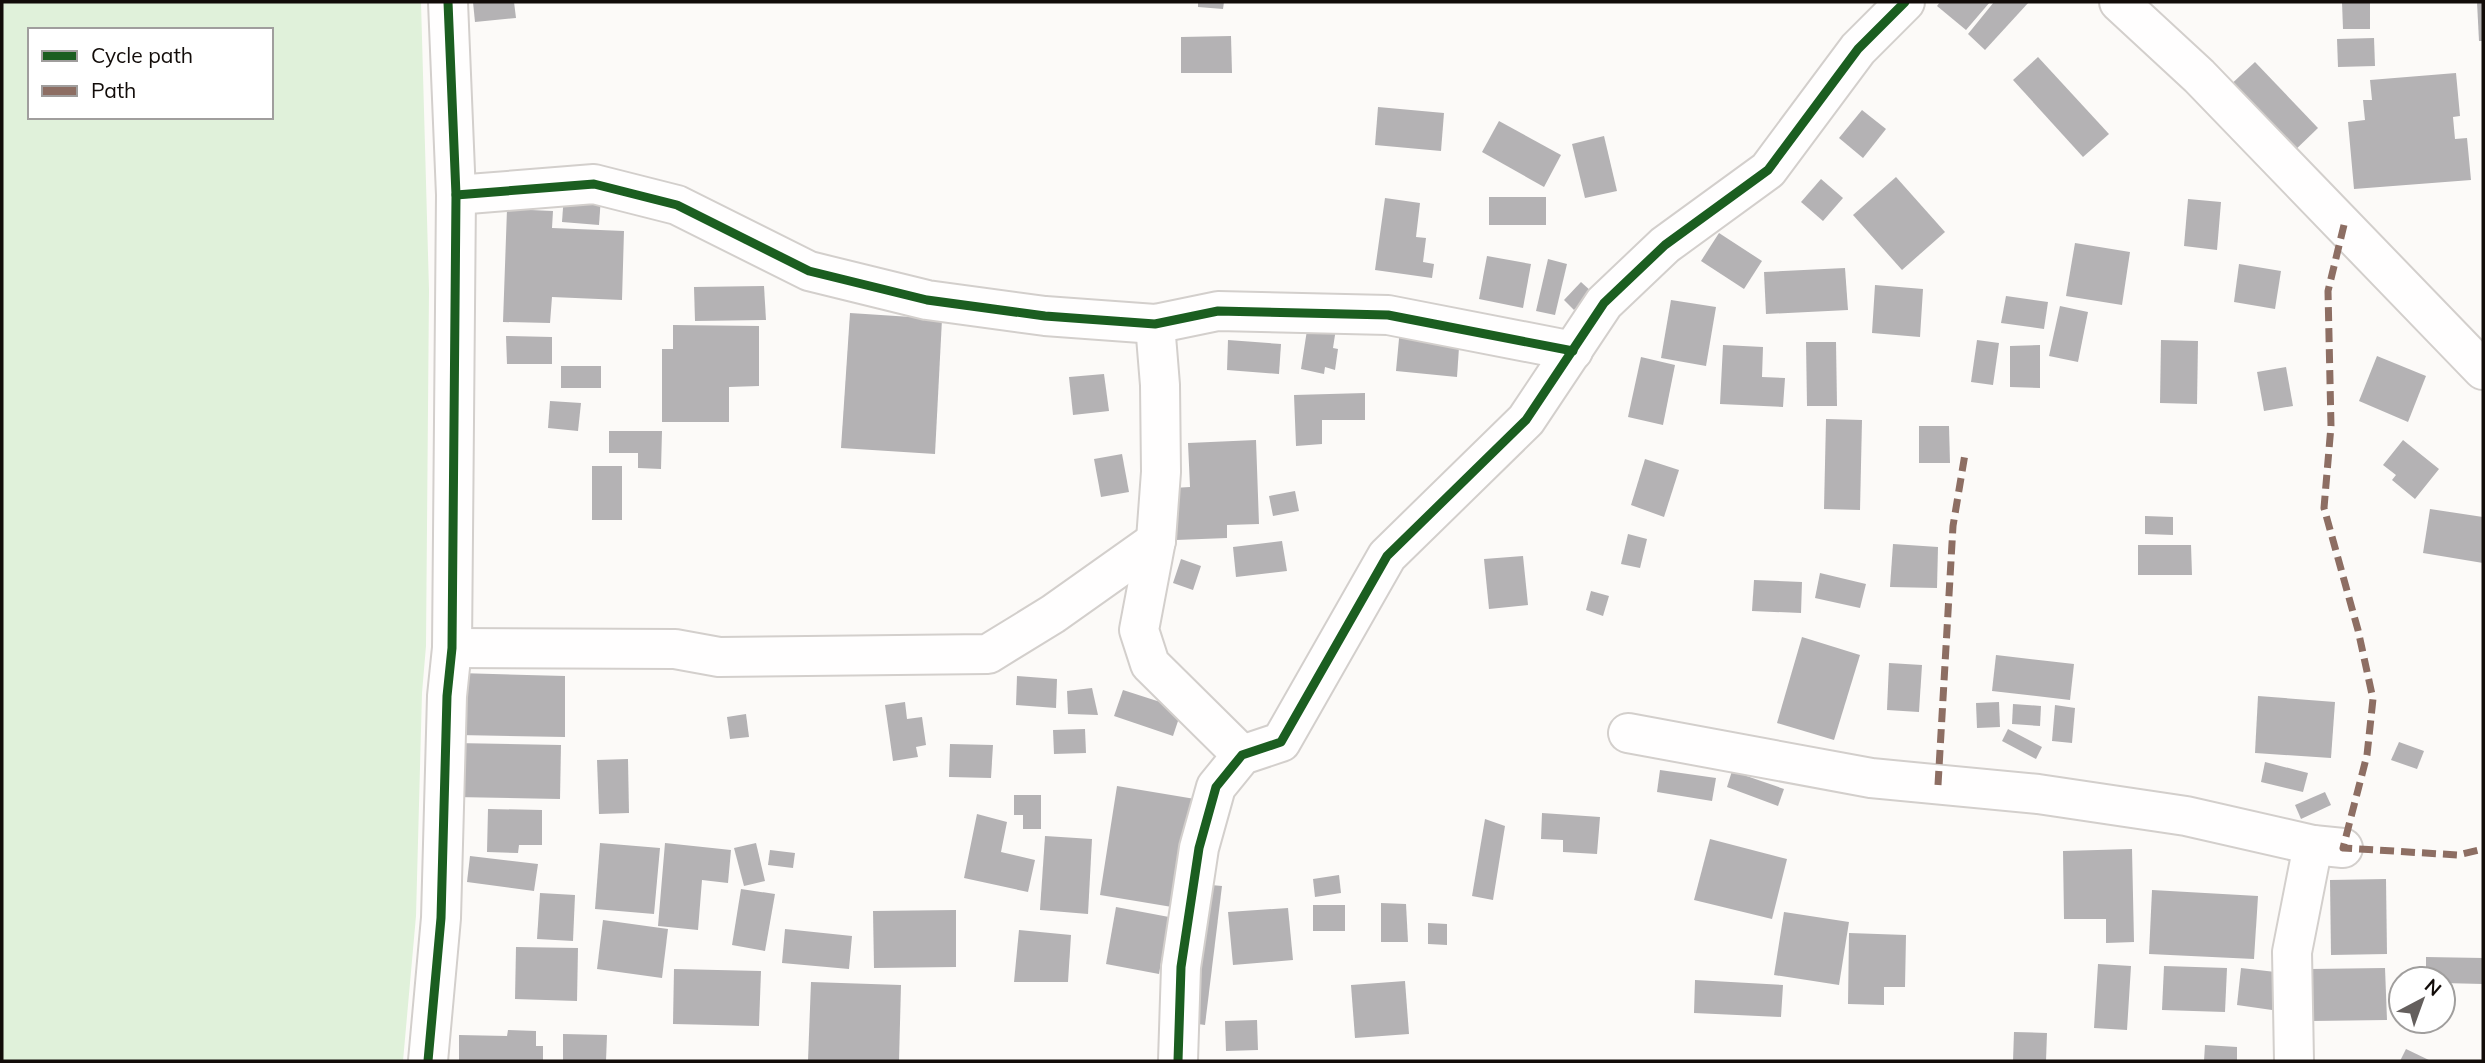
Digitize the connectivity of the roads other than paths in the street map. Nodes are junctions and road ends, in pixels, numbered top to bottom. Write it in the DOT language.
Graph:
graph roads {
  1 [pos="447,2"];
  2 [pos="1905,2"];
  3 [pos="2119,2"];
  4 [pos="456,195"];
  5 [pos="1155,324"];
  6 [pos="1573,351"];
  7 [pos="2483,370"];
  8 [pos="1156,541"];
  9 [pos="452,648"];
  10 [pos="1628,733"];
  11 [pos="1242,755"];
  12 [pos="428,1061"];
  13 [pos="1178,1061"];
  14 [pos="2294,1061"];
  1 -- 4 [label="street"];
  2 -- 6 [label="street"];
  3 -- 7 [label="street"];
  4 -- 5 [label="street"];
  4 -- 9 [label="street"];
  5 -- 6 [label="street"];
  5 -- 8 [label="street"];
  6 -- 11 [label="street"];
  8 -- 9 [label="street"];
  8 -- 11 [label="street"];
  9 -- 12 [label="street"];
  10 -- 14 [label="street"];
  11 -- 13 [label="street"];
}
